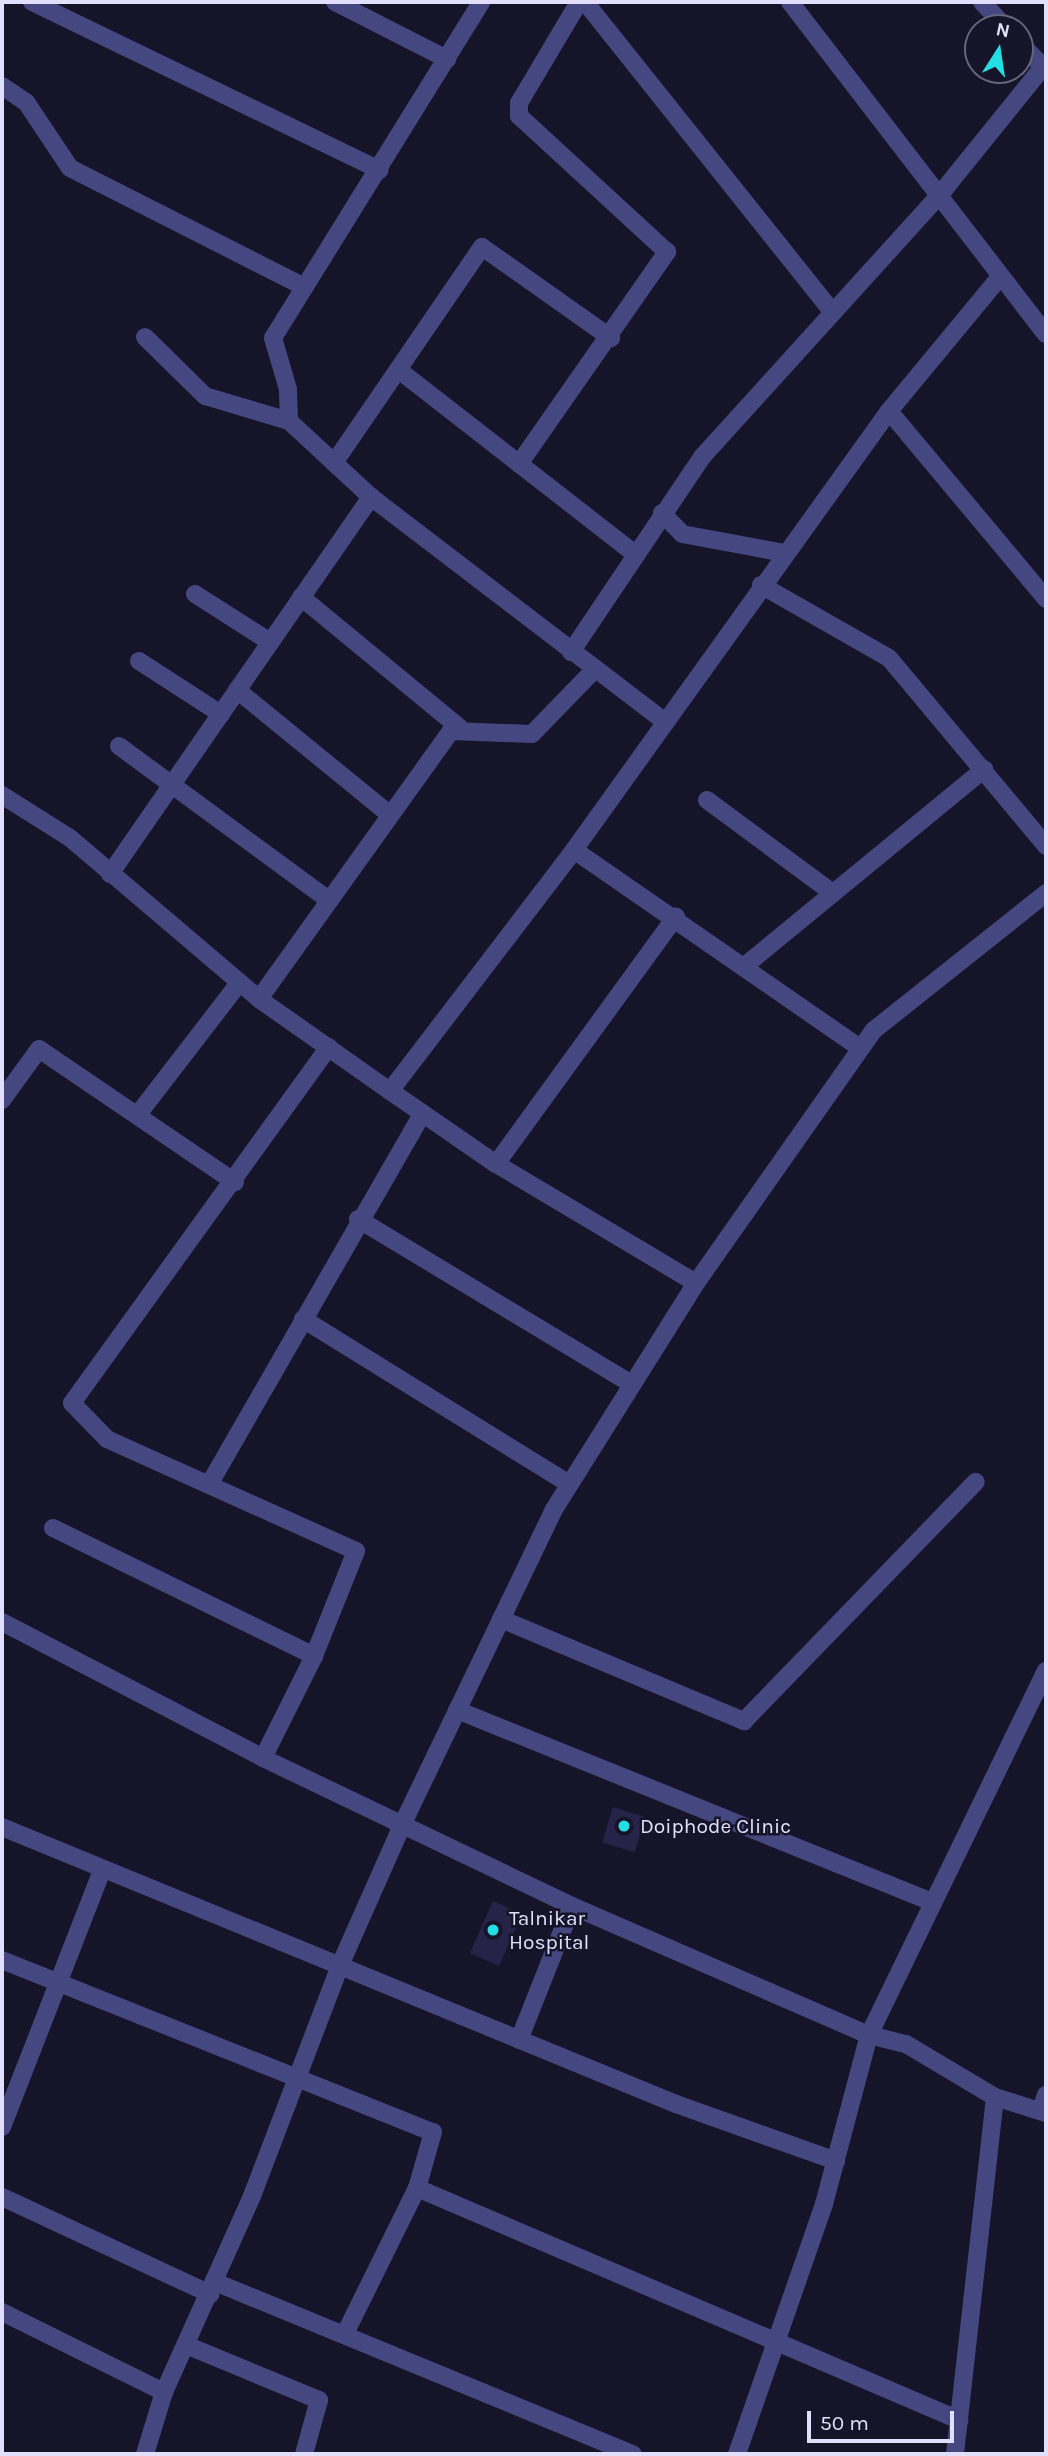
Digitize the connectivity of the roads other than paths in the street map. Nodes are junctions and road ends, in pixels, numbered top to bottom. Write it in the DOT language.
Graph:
graph roads {
  1 [pos="32,2"];
  2 [pos="335,2"];
  3 [pos="481,2"];
  4 [pos="579,2"];
  5 [pos="585,2"];
  6 [pos="790,2"];
  7 [pos="447,59"];
  8 [pos="1044,65"];
  9 [pos="2,86"];
  10 [pos="380,170"];
  11 [pos="938,197"];
  12 [pos="1000,277"];
  13 [pos="305,287"];
  14 [pos="831,310"];
  15 [pos="1044,327"];
  16 [pos="145,337"];
  17 [pos="611,338"];
  18 [pos="401,372"];
  19 [pos="889,411"];
  20 [pos="289,421"];
  21 [pos="334,463"];
  22 [pos="519,464"];
  23 [pos="371,497"];
  24 [pos="662,513"];
  25 [pos="785,553"];
  26 [pos="635,554"];
  27 [pos="761,585"];
  28 [pos="195,594"];
  29 [pos="301,597"];
  30 [pos="1046,598"];
  31 [pos="270,642"];
  32 [pos="571,652"];
  33 [pos="139,661"];
  34 [pos="595,670"];
  35 [pos="237,690"];
  36 [pos="221,714"];
  37 [pos="664,721"];
  38 [pos="460,728"];
  39 [pos="119,746"];
  40 [pos="984,769"];
  41 [pos="171,786"];
  42 [pos="2,795"];
  43 [pos="707,800"];
  44 [pos="388,813"];
  45 [pos="1046,846"];
  46 [pos="574,850"];
  47 [pos="110,874"];
  48 [pos="830,891"];
  49 [pos="1046,893"];
  50 [pos="327,899"];
  51 [pos="676,916"];
  52 [pos="747,964"];
  53 [pos="239,983"];
  54 [pos="259,999"];
  55 [pos="328,1047"];
  56 [pos="859,1047"];
  57 [pos="390,1091"];
  58 [pos="2,1100"];
  59 [pos="139,1114"];
  60 [pos="422,1114"];
  61 [pos="496,1164"];
  62 [pos="234,1182"];
  63 [pos="358,1219"];
  64 [pos="696,1283"];
  65 [pos="303,1319"];
  66 [pos="632,1384"];
  67 [pos="976,1482"];
  68 [pos="211,1483"];
  69 [pos="569,1484"];
  70 [pos="53,1528"];
  71 [pos="501,1619"];
  72 [pos="2,1622"];
  73 [pos="314,1656"];
  74 [pos="1046,1671"];
  75 [pos="457,1710"];
  76 [pos="263,1758"];
  77 [pos="404,1821"];
  78 [pos="2,1827"];
  79 [pos="102,1870"];
  80 [pos="932,1902"];
  81 [pos="572,1906"];
  82 [pos="2,1960"];
  83 [pos="341,1963"];
  84 [pos="56,1982"];
  85 [pos="869,2035"];
  86 [pos="519,2040"];
  87 [pos="300,2080"];
  88 [pos="995,2097"];
  89 [pos="1044,2106"];
  90 [pos="2,2127"];
  91 [pos="836,2161"];
  92 [pos="417,2188"];
  93 [pos="2,2197"];
  94 [pos="213,2288"];
  95 [pos="2,2312"];
  96 [pos="345,2334"];
  97 [pos="186,2345"];
  98 [pos="776,2347"];
  99 [pos="164,2392"];
  100 [pos="959,2420"];
  101 [pos="145,2454"];
  102 [pos="304,2454"];
  103 [pos="633,2454"];
  104 [pos="737,2454"];
  105 [pos="956,2454"];
  1 -- 10 [label="street"];
  2 -- 7 [label="street"];
  3 -- 7 [label="street"];
  4 -- 17 [label="street"];
  5 -- 14 [label="street"];
  6 -- 11 [label="street"];
  7 -- 10 [label="street"];
  8 -- 11 [label="street"];
  9 -- 13 [label="street"];
  10 -- 13 [label="street"];
  11 -- 12 [label="street"];
  11 -- 14 [label="street"];
  12 -- 15 [label="street"];
  12 -- 19 [label="street"];
  13 -- 20 [label="street"];
  14 -- 24 [label="street"];
  16 -- 20 [label="street"];
  17 -- 18 [label="street"];
  17 -- 22 [label="street"];
  18 -- 21 [label="street"];
  18 -- 22 [label="street"];
  19 -- 25 [label="street"];
  19 -- 30 [label="street"];
  20 -- 21 [label="street"];
  21 -- 23 [label="street"];
  22 -- 26 [label="street"];
  23 -- 29 [label="street"];
  23 -- 32 [label="street"];
  24 -- 25 [label="street"];
  24 -- 26 [label="street"];
  25 -- 27 [label="street"];
  26 -- 32 [label="street"];
  27 -- 37 [label="street"];
  27 -- 40 [label="street"];
  28 -- 31 [label="street"];
  29 -- 31 [label="street"];
  29 -- 38 [label="street"];
  31 -- 35 [label="street"];
  32 -- 34 [label="street"];
  33 -- 36 [label="street"];
  34 -- 37 [label="street"];
  34 -- 38 [label="street"];
  35 -- 36 [label="street"];
  35 -- 44 [label="street"];
  36 -- 41 [label="street"];
  37 -- 46 [label="street"];
  38 -- 44 [label="street"];
  39 -- 41 [label="street"];
  40 -- 45 [label="street"];
  40 -- 48 [label="street"];
  41 -- 47 [label="street"];
  41 -- 50 [label="street"];
  42 -- 47 [label="street"];
  43 -- 48 [label="street"];
  44 -- 50 [label="street"];
  46 -- 51 [label="street"];
  46 -- 57 [label="street"];
  47 -- 53 [label="street"];
  48 -- 52 [label="street"];
  49 -- 56 [label="street"];
  50 -- 54 [label="street"];
  51 -- 52 [label="street"];
  51 -- 61 [label="street"];
  52 -- 56 [label="street"];
  53 -- 54 [label="street"];
  53 -- 59 [label="street"];
  54 -- 55 [label="street"];
  55 -- 57 [label="street"];
  55 -- 62 [label="street"];
  56 -- 64 [label="street"];
  57 -- 60 [label="street"];
  58 -- 59 [label="street"];
  59 -- 62 [label="street"];
  60 -- 61 [label="street"];
  60 -- 63 [label="street"];
  61 -- 64 [label="street"];
  62 -- 68 [label="street"];
  63 -- 65 [label="street"];
  63 -- 66 [label="street"];
  64 -- 66 [label="street"];
  65 -- 68 [label="street"];
  65 -- 69 [label="street"];
  66 -- 69 [label="street"];
  67 -- 71 [label="street"];
  68 -- 73 [label="street"];
  69 -- 71 [label="street"];
  70 -- 73 [label="street"];
  71 -- 75 [label="street"];
  72 -- 76 [label="street"];
  73 -- 76 [label="street"];
  74 -- 80 [label="street"];
  75 -- 77 [label="street"];
  75 -- 80 [label="street"];
  76 -- 77 [label="street"];
  77 -- 81 [label="street"];
  77 -- 83 [label="street"];
  78 -- 79 [label="street"];
  79 -- 83 [label="street"];
  79 -- 84 [label="street"];
  80 -- 85 [label="street"];
  81 -- 85 [label="street"];
  81 -- 86 [label="street"];
  82 -- 84 [label="street"];
  83 -- 86 [label="street"];
  83 -- 87 [label="street"];
  84 -- 87 [label="street"];
  84 -- 90 [label="street"];
  85 -- 88 [label="street"];
  85 -- 91 [label="street"];
  86 -- 91 [label="street"];
  87 -- 92 [label="street"];
  87 -- 94 [label="street"];
  88 -- 89 [label="street"];
  88 -- 100 [label="street"];
  91 -- 98 [label="street"];
  92 -- 96 [label="street"];
  92 -- 98 [label="street"];
  93 -- 94 [label="street"];
  94 -- 96 [label="street"];
  94 -- 97 [label="street"];
  95 -- 99 [label="street"];
  96 -- 103 [label="street"];
  97 -- 99 [label="street"];
  97 -- 102 [label="street"];
  98 -- 100 [label="street"];
  98 -- 104 [label="street"];
  99 -- 101 [label="street"];
  100 -- 105 [label="street"];
}
